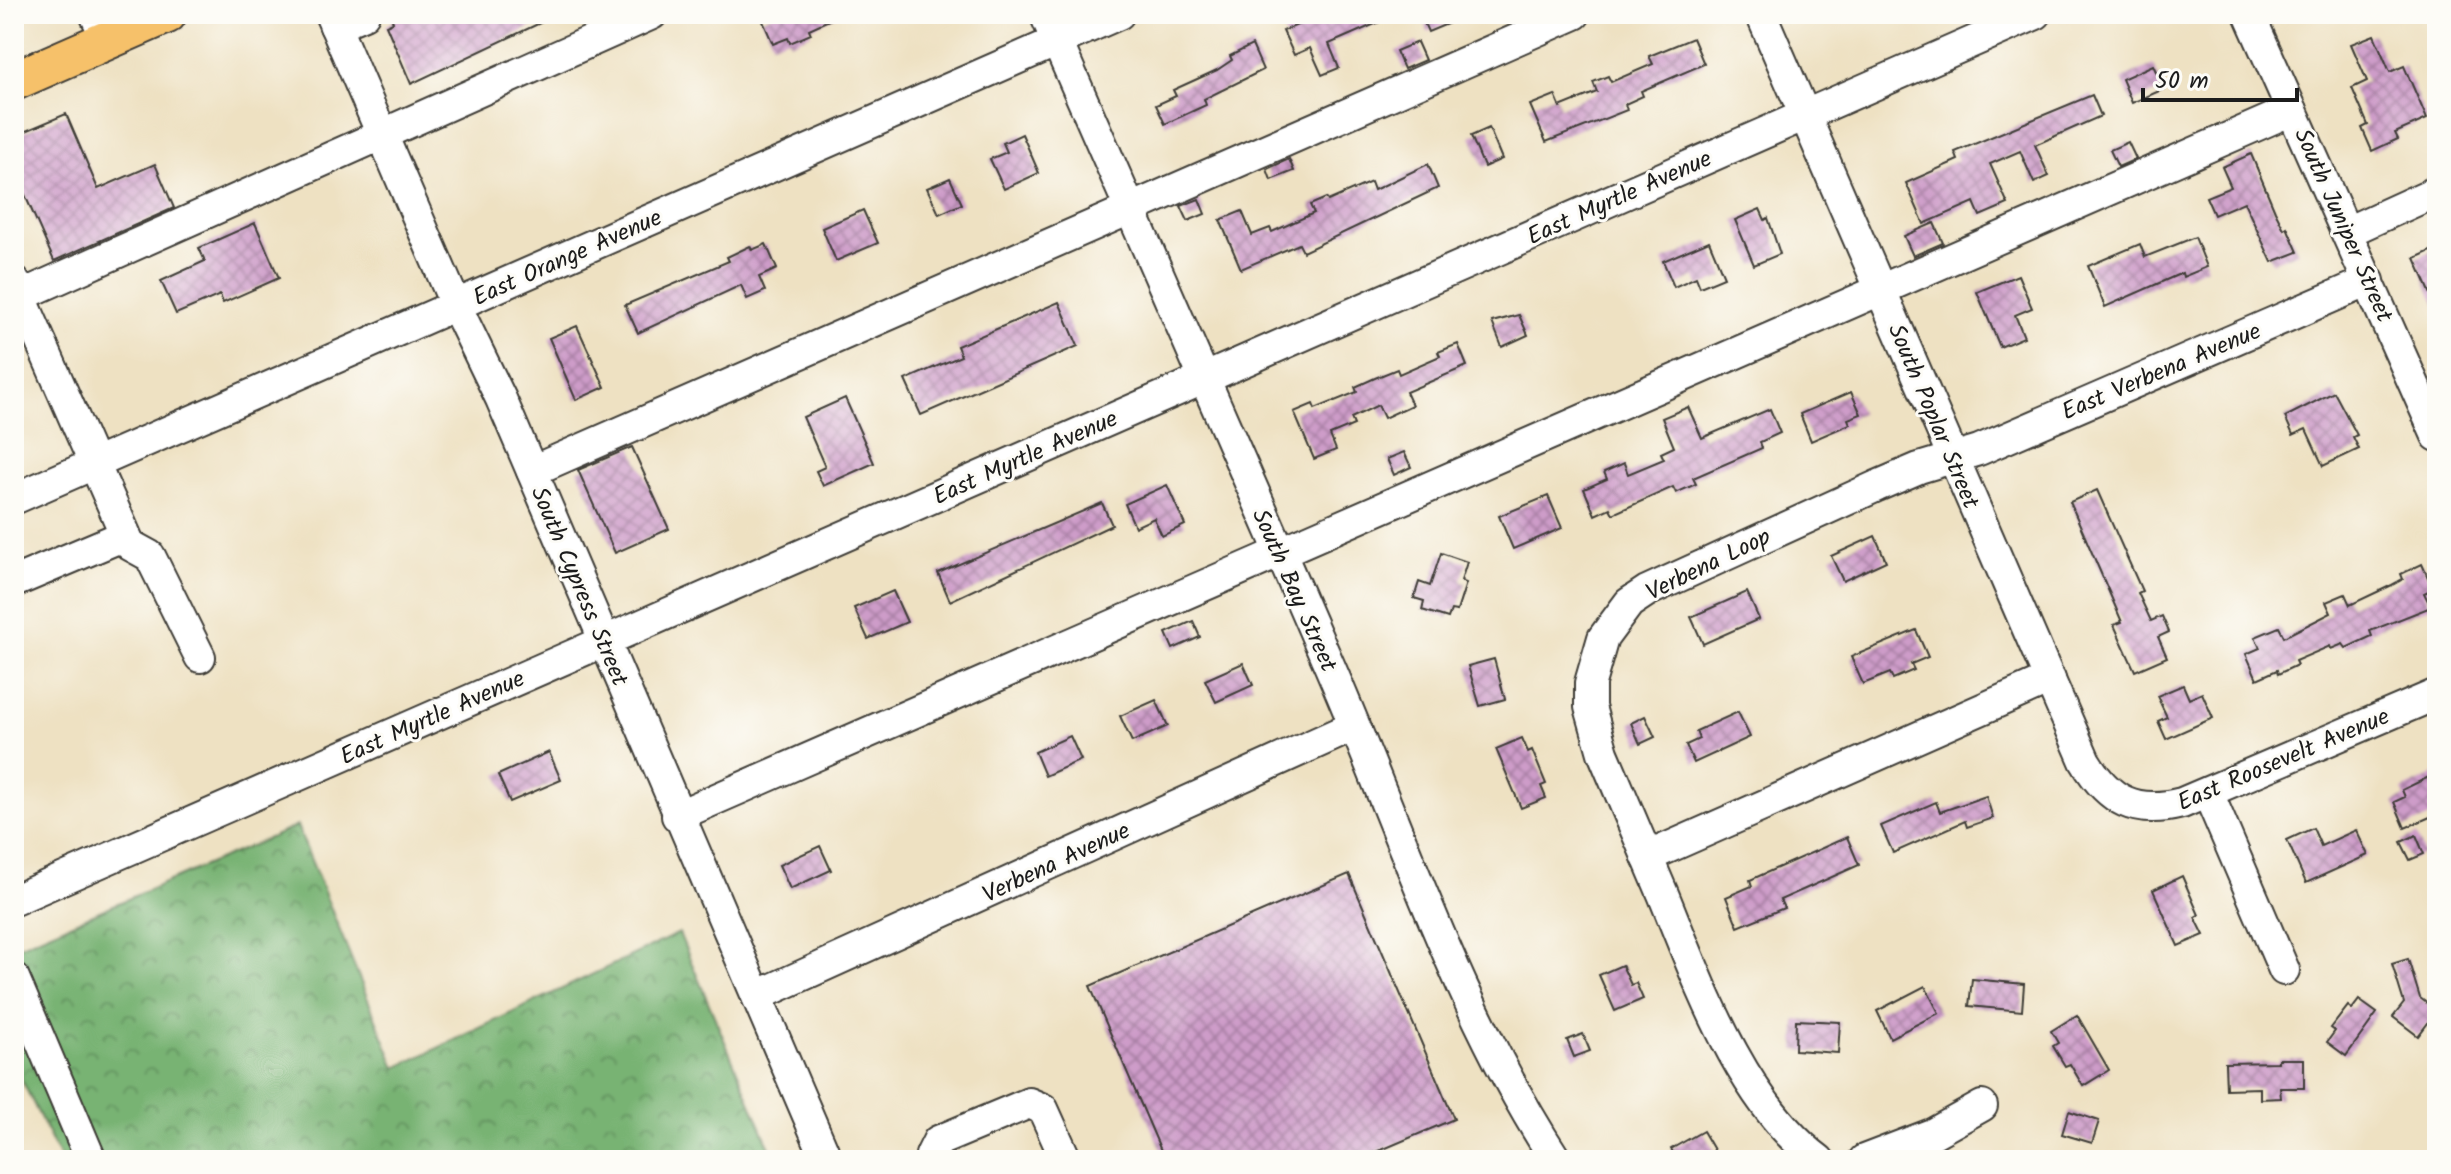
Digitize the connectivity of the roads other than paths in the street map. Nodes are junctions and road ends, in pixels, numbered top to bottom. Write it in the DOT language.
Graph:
graph roads {
  1 [pos="167,14"];
  2 [pos="364,14"];
  3 [pos="652,14"];
  4 [pos="1045,14"];
  5 [pos="1119,14"];
  6 [pos="1575,14"];
  7 [pos="1761,14"];
  8 [pos="2036,14"];
  9 [pos="2249,14"];
  10 [pos="332,20"];
  11 [pos="101,27"];
  12 [pos="1057,42"];
  13 [pos="14,81"];
  14 [pos="2292,110"];
  15 [pos="1807,115"];
  16 [pos="382,134"];
  17 [pos="2437,191"];
  18 [pos="1131,209"];
  19 [pos="2347,232"];
  20 [pos="2369,281"];
  21 [pos="17,289"];
  22 [pos="1880,290"];
  23 [pos="456,306"];
  24 [pos="23,328"];
  25 [pos="1204,379"];
  26 [pos="2437,436"];
  27 [pos="1951,457"];
  28 [pos="93,465"];
  29 [pos="532,471"];
  30 [pos="14,499"];
  31 [pos="127,540"];
  32 [pos="1279,553"];
  33 [pos="14,582"];
  34 [pos="604,641"];
  35 [pos="200,657"];
  36 [pos="2050,679"];
  37 [pos="2437,694"];
  38 [pos="1354,726"];
  39 [pos="2208,793"];
  40 [pos="2126,802"];
  41 [pos="677,816"];
  42 [pos="1647,857"];
  43 [pos="14,900"];
  44 [pos="2284,970"];
  45 [pos="14,978"];
  46 [pos="757,996"];
  47 [pos="1982,1106"];
  48 [pos="91,1160"];
  49 [pos="827,1160"];
  50 [pos="933,1160"];
  51 [pos="1066,1160"];
  52 [pos="1556,1160"];
  53 [pos="1819,1160"];
  54 [pos="1864,1160"];
  1 -- 11 [label="main road"];
  2 -- 10 [label="street"];
  3 -- 16 [label="street"];
  4 -- 12 [label="street, South Bay Street"];
  5 -- 12 [label="street, East Orange Avenue"];
  6 -- 18 [label="street"];
  7 -- 15 [label="street, South Poplar Street"];
  8 -- 15 [label="street, East Myrtle Avenue"];
  9 -- 14 [label="street, South Juniper Street"];
  10 -- 16 [label="street, South Cypress Street"];
  11 -- 13 [label="main road"];
  12 -- 18 [label="street, South Bay Street"];
  12 -- 23 [label="street, East Orange Avenue"];
  14 -- 19 [label="street, South Juniper Street"];
  14 -- 22 [label="street"];
  15 -- 22 [label="street, South Poplar Street"];
  15 -- 25 [label="street, East Myrtle Avenue"];
  16 -- 21 [label="street"];
  16 -- 23 [label="street, South Cypress Street"];
  17 -- 19 [label="street"];
  18 -- 25 [label="street, South Bay Street"];
  18 -- 29 [label="street"];
  19 -- 20 [label="street, South Juniper Street"];
  20 -- 26 [label="street, South Juniper Street"];
  20 -- 27 [label="street, East Verbena Avenue"];
  21 -- 24 [label="street"];
  22 -- 27 [label="street, South Poplar Street"];
  22 -- 32 [label="street"];
  23 -- 28 [label="street, East Orange Avenue"];
  23 -- 29 [label="street, South Cypress Street"];
  24 -- 28 [label="street"];
  25 -- 32 [label="street, South Bay Street"];
  25 -- 34 [label="street, East Myrtle Avenue"];
  27 -- 36 [label="street, South Poplar Street"];
  27 -- 42 [label="street, Verbena Loop"];
  28 -- 30 [label="street, East Orange Avenue"];
  28 -- 31 [label="street"];
  29 -- 34 [label="street, South Cypress Street"];
  31 -- 33 [label="street"];
  31 -- 35 [label="street"];
  32 -- 38 [label="street, South Bay Street"];
  32 -- 41 [label="street"];
  34 -- 41 [label="street, South Cypress Street"];
  34 -- 43 [label="street, East Myrtle Avenue"];
  36 -- 40 [label="street, South Poplar Street"];
  36 -- 42 [label="street"];
  37 -- 39 [label="street, East Roosevelt Avenue"];
  38 -- 46 [label="street, Verbena Avenue"];
  38 -- 52 [label="street, South Bay Street"];
  39 -- 40 [label="street, East Roosevelt Avenue"];
  39 -- 44 [label="street"];
  41 -- 46 [label="street, South Cypress Street"];
  42 -- 53 [label="street, Verbena Loop"];
  45 -- 48 [label="street"];
  46 -- 49 [label="street, South Cypress Street"];
  47 -- 54 [label="street"];
  50 -- 51 [label="street"];
}
